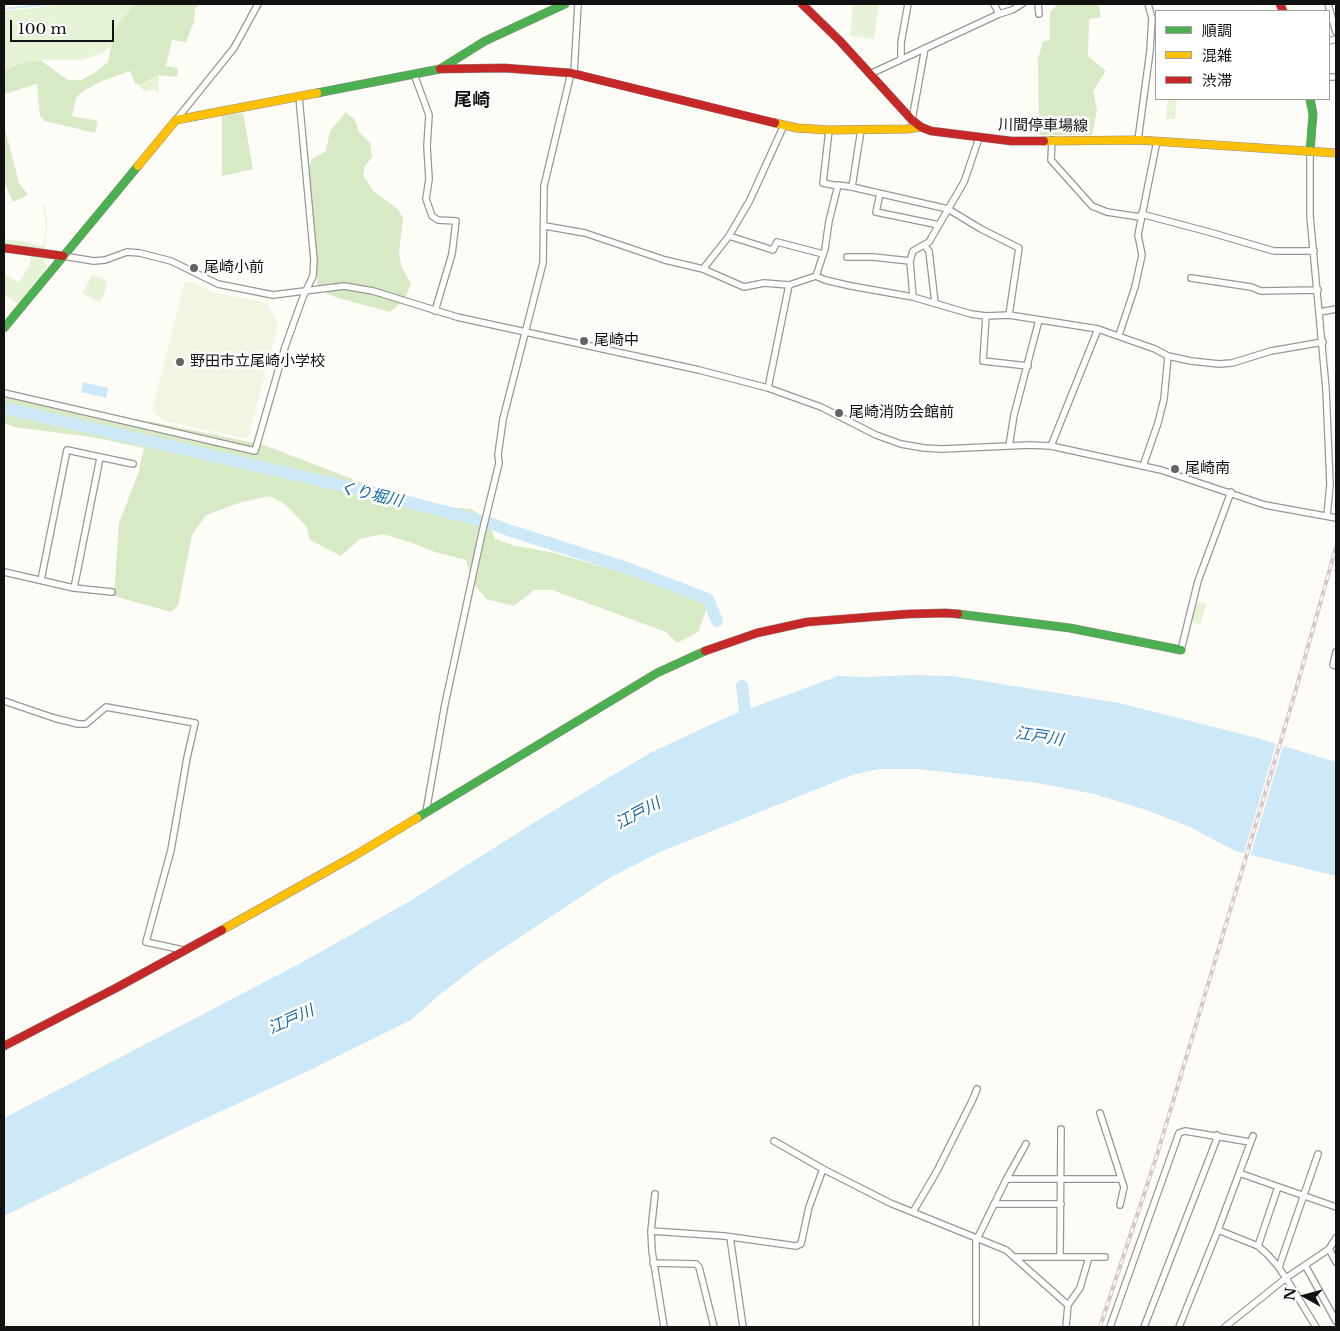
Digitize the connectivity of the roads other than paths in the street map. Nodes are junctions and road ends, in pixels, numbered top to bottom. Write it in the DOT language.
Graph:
graph roads {
  1 [pos="258,4"];
  2 [pos="565,4"];
  3 [pos="578,4"];
  4 [pos="802,4"];
  5 [pos="908,4"];
  6 [pos="994,4"];
  7 [pos="1022,4"];
  8 [pos="1038,4"];
  9 [pos="1148,4"];
  10 [pos="1328,4"];
  11 [pos="1332,11"];
  12 [pos="1000,14"];
  13 [pos="1039,14"];
  14 [pos="1154,18"];
  15 [pos="1336,32"];
  16 [pos="925,48"];
  17 [pos="901,58"];
  18 [pos="440,69"];
  19 [pos="573,73"];
  20 [pos="414,74"];
  21 [pos="870,74"];
  22 [pos="299,97"];
  23 [pos="1310,100"];
  24 [pos="176,120"];
  25 [pos="912,120"];
  26 [pos="784,125"];
  27 [pos="921,127"];
  28 [pos="829,130"];
  29 [pos="861,130"];
  30 [pos="979,138"];
  31 [pos="1052,140"];
  32 [pos="1138,140"];
  33 [pos="1157,140"];
  34 [pos="1310,152"];
  35 [pos="1336,153"];
  36 [pos="838,186"];
  37 [pos="852,187"];
  38 [pos="880,194"];
  39 [pos="948,209"];
  40 [pos="1141,216"];
  41 [pos="939,225"];
  42 [pos="544,226"];
  43 [pos="728,236"];
  44 [pos="924,245"];
  45 [pos="4,248"];
  46 [pos="1314,251"];
  47 [pos="823,254"];
  48 [pos="63,256"];
  49 [pos="847,257"];
  50 [pos="910,261"];
  51 [pos="703,269"];
  52 [pos="816,276"];
  53 [pos="1191,278"];
  54 [pos="789,285"];
  55 [pos="1318,290"];
  56 [pos="306,291"];
  57 [pos="913,297"];
  58 [pos="935,303"];
  59 [pos="1336,309"];
  60 [pos="435,310"];
  61 [pos="1320,312"];
  62 [pos="1009,315"];
  63 [pos="986,316"];
  64 [pos="1038,320"];
  65 [pos="4,328"];
  66 [pos="1098,329"];
  67 [pos="525,331"];
  68 [pos="1120,336"];
  69 [pos="1323,342"];
  70 [pos="1168,356"];
  71 [pos="1028,366"];
  72 [pos="768,388"];
  73 [pos="4,393"];
  74 [pos="1009,446"];
  75 [pos="1051,446"];
  76 [pos="100,458"];
  77 [pos="133,464"];
  78 [pos="1143,466"];
  79 [pos="1230,492"];
  80 [pos="1327,516"];
  81 [pos="1336,518"];
  82 [pos="4,572"];
  83 [pos="41,580"];
  84 [pos="74,588"];
  85 [pos="112,592"];
  86 [pos="1181,650"];
  87 [pos="1336,652"];
  88 [pos="1336,666"];
  89 [pos="4,701"];
  90 [pos="426,812"];
  91 [pos="183,950"];
  92 [pos="4,1046"];
  93 [pos="977,1090"];
  94 [pos="1100,1113"];
  95 [pos="1061,1129"];
  96 [pos="1217,1135"];
  97 [pos="774,1141"];
  98 [pos="1026,1144"];
  99 [pos="1318,1154"];
  100 [pos="823,1169"];
  101 [pos="1239,1173"];
  102 [pos="1007,1178"];
  103 [pos="1060,1178"];
  104 [pos="1121,1179"];
  105 [pos="1278,1187"];
  106 [pos="655,1194"];
  107 [pos="1303,1196"];
  108 [pos="994,1204"];
  109 [pos="1061,1204"];
  110 [pos="1120,1205"];
  111 [pos="1336,1207"];
  112 [pos="913,1212"];
  113 [pos="651,1230"];
  114 [pos="1218,1230"];
  115 [pos="730,1237"];
  116 [pos="977,1237"];
  117 [pos="1336,1238"];
  118 [pos="1258,1246"];
  119 [pos="1329,1249"];
  120 [pos="1015,1256"];
  121 [pos="1060,1256"];
  122 [pos="1089,1257"];
  123 [pos="1105,1257"];
  124 [pos="1336,1262"];
  125 [pos="653,1263"];
  126 [pos="1306,1265"];
  127 [pos="1279,1267"];
  128 [pos="1286,1278"];
  129 [pos="1068,1305"];
  130 [pos="1336,1320"];
  131 [pos="664,1327"];
  132 [pos="714,1327"];
  133 [pos="743,1327"];
  134 [pos="976,1327"];
  135 [pos="1066,1327"];
  136 [pos="1110,1327"];
  137 [pos="1144,1327"];
  138 [pos="1179,1327"];
  139 [pos="1225,1327"];
  140 [pos="1316,1327"];
  1 -- 24 [label="street"];
  2 -- 18 [label="street"];
  3 -- 19 [label="street"];
  4 -- 21 [label="street, 川間停車場線"];
  5 -- 17 [label="street"];
  6 -- 12 [label="street"];
  7 -- 12 [label="street"];
  8 -- 13 [label="street"];
  9 -- 14 [label="street"];
  10 -- 11 [label="street"];
  11 -- 15 [label="street"];
  12 -- 16 [label="street"];
  14 -- 32 [label="street"];
  16 -- 17 [label="street"];
  16 -- 25 [label="street"];
  17 -- 21 [label="street"];
  18 -- 19 [label="street"];
  18 -- 20 [label="street"];
  19 -- 26 [label="street"];
  19 -- 42 [label="street"];
  20 -- 22 [label="street"];
  20 -- 60 [label="street"];
  21 -- 25 [label="street, 川間停車場線"];
  22 -- 24 [label="street"];
  22 -- 56 [label="street"];
  23 -- 34 [label="street"];
  24 -- 48 [label="street"];
  25 -- 27 [label="street, 川間停車場線"];
  26 -- 28 [label="street"];
  26 -- 43 [label="street"];
  27 -- 29 [label="street"];
  27 -- 30 [label="street, 川間停車場線"];
  28 -- 29 [label="street"];
  28 -- 36 [label="street"];
  29 -- 37 [label="street"];
  30 -- 31 [label="street, 川間停車場線"];
  30 -- 39 [label="street"];
  31 -- 32 [label="street, 川間停車場線"];
  31 -- 40 [label="street"];
  32 -- 33 [label="street, 川間停車場線"];
  33 -- 34 [label="street, 川間停車場線"];
  33 -- 40 [label="street"];
  34 -- 35 [label="street, 川間停車場線"];
  34 -- 46 [label="street"];
  36 -- 37 [label="street"];
  36 -- 47 [label="street"];
  37 -- 38 [label="street"];
  38 -- 39 [label="street"];
  38 -- 41 [label="street"];
  39 -- 41 [label="street"];
  39 -- 62 [label="street"];
  40 -- 46 [label="street"];
  40 -- 68 [label="street"];
  41 -- 44 [label="street"];
  42 -- 51 [label="street"];
  42 -- 67 [label="street"];
  43 -- 47 [label="street"];
  43 -- 51 [label="street"];
  44 -- 50 [label="street"];
  44 -- 58 [label="street"];
  45 -- 48 [label="street"];
  46 -- 55 [label="street"];
  47 -- 52 [label="street"];
  48 -- 56 [label="street"];
  48 -- 65 [label="street"];
  49 -- 50 [label="street"];
  50 -- 57 [label="street"];
  51 -- 54 [label="street"];
  52 -- 54 [label="street"];
  52 -- 57 [label="street"];
  53 -- 55 [label="street"];
  54 -- 72 [label="street"];
  55 -- 61 [label="street"];
  56 -- 60 [label="street"];
  56 -- 73 [label="street"];
  57 -- 58 [label="street"];
  58 -- 63 [label="street"];
  59 -- 61 [label="street"];
  60 -- 67 [label="street"];
  61 -- 69 [label="street"];
  62 -- 63 [label="street"];
  62 -- 64 [label="street"];
  63 -- 71 [label="street"];
  64 -- 66 [label="street"];
  64 -- 71 [label="street"];
  66 -- 68 [label="street"];
  66 -- 75 [label="street"];
  67 -- 72 [label="street"];
  67 -- 90 [label="street"];
  68 -- 70 [label="street"];
  69 -- 70 [label="street"];
  69 -- 80 [label="street"];
  70 -- 78 [label="street"];
  71 -- 74 [label="street"];
  72 -- 74 [label="street"];
  74 -- 75 [label="street"];
  75 -- 78 [label="street"];
  76 -- 77 [label="street"];
  76 -- 83 [label="street"];
  76 -- 84 [label="street"];
  78 -- 79 [label="street"];
  79 -- 80 [label="street"];
  79 -- 86 [label="street"];
  80 -- 81 [label="street"];
  82 -- 83 [label="street"];
  83 -- 84 [label="street"];
  84 -- 85 [label="street"];
  86 -- 90 [label="street"];
  87 -- 88 [label="street"];
  89 -- 91 [label="street"];
  90 -- 91 [label="street"];
  91 -- 92 [label="street"];
  93 -- 112 [label="street"];
  94 -- 104 [label="street"];
  95 -- 103 [label="street"];
  96 -- 101 [label="street"];
  96 -- 136 [label="street"];
  96 -- 137 [label="street"];
  97 -- 100 [label="street"];
  98 -- 102 [label="street"];
  99 -- 107 [label="street"];
  100 -- 112 [label="street"];
  100 -- 115 [label="street"];
  101 -- 105 [label="street"];
  101 -- 114 [label="street"];
  102 -- 103 [label="street"];
  102 -- 108 [label="street"];
  103 -- 104 [label="street"];
  103 -- 109 [label="street"];
  104 -- 110 [label="street"];
  105 -- 107 [label="street"];
  105 -- 118 [label="street"];
  106 -- 113 [label="street"];
  107 -- 111 [label="street"];
  107 -- 127 [label="street"];
  108 -- 109 [label="street"];
  108 -- 116 [label="street"];
  109 -- 121 [label="street"];
  112 -- 116 [label="street"];
  113 -- 115 [label="street"];
  113 -- 125 [label="street"];
  114 -- 118 [label="street"];
  114 -- 138 [label="street"];
  115 -- 133 [label="street"];
  116 -- 120 [label="street"];
  116 -- 134 [label="street"];
  117 -- 119 [label="street"];
  118 -- 127 [label="street"];
  119 -- 124 [label="street"];
  119 -- 126 [label="street"];
  120 -- 121 [label="street"];
  120 -- 129 [label="street"];
  121 -- 122 [label="street"];
  122 -- 123 [label="street"];
  122 -- 129 [label="street"];
  125 -- 131 [label="street"];
  125 -- 132 [label="street"];
  126 -- 128 [label="street"];
  126 -- 130 [label="street"];
  127 -- 128 [label="street"];
  128 -- 139 [label="street"];
  128 -- 140 [label="street"];
  129 -- 135 [label="street"];
}
